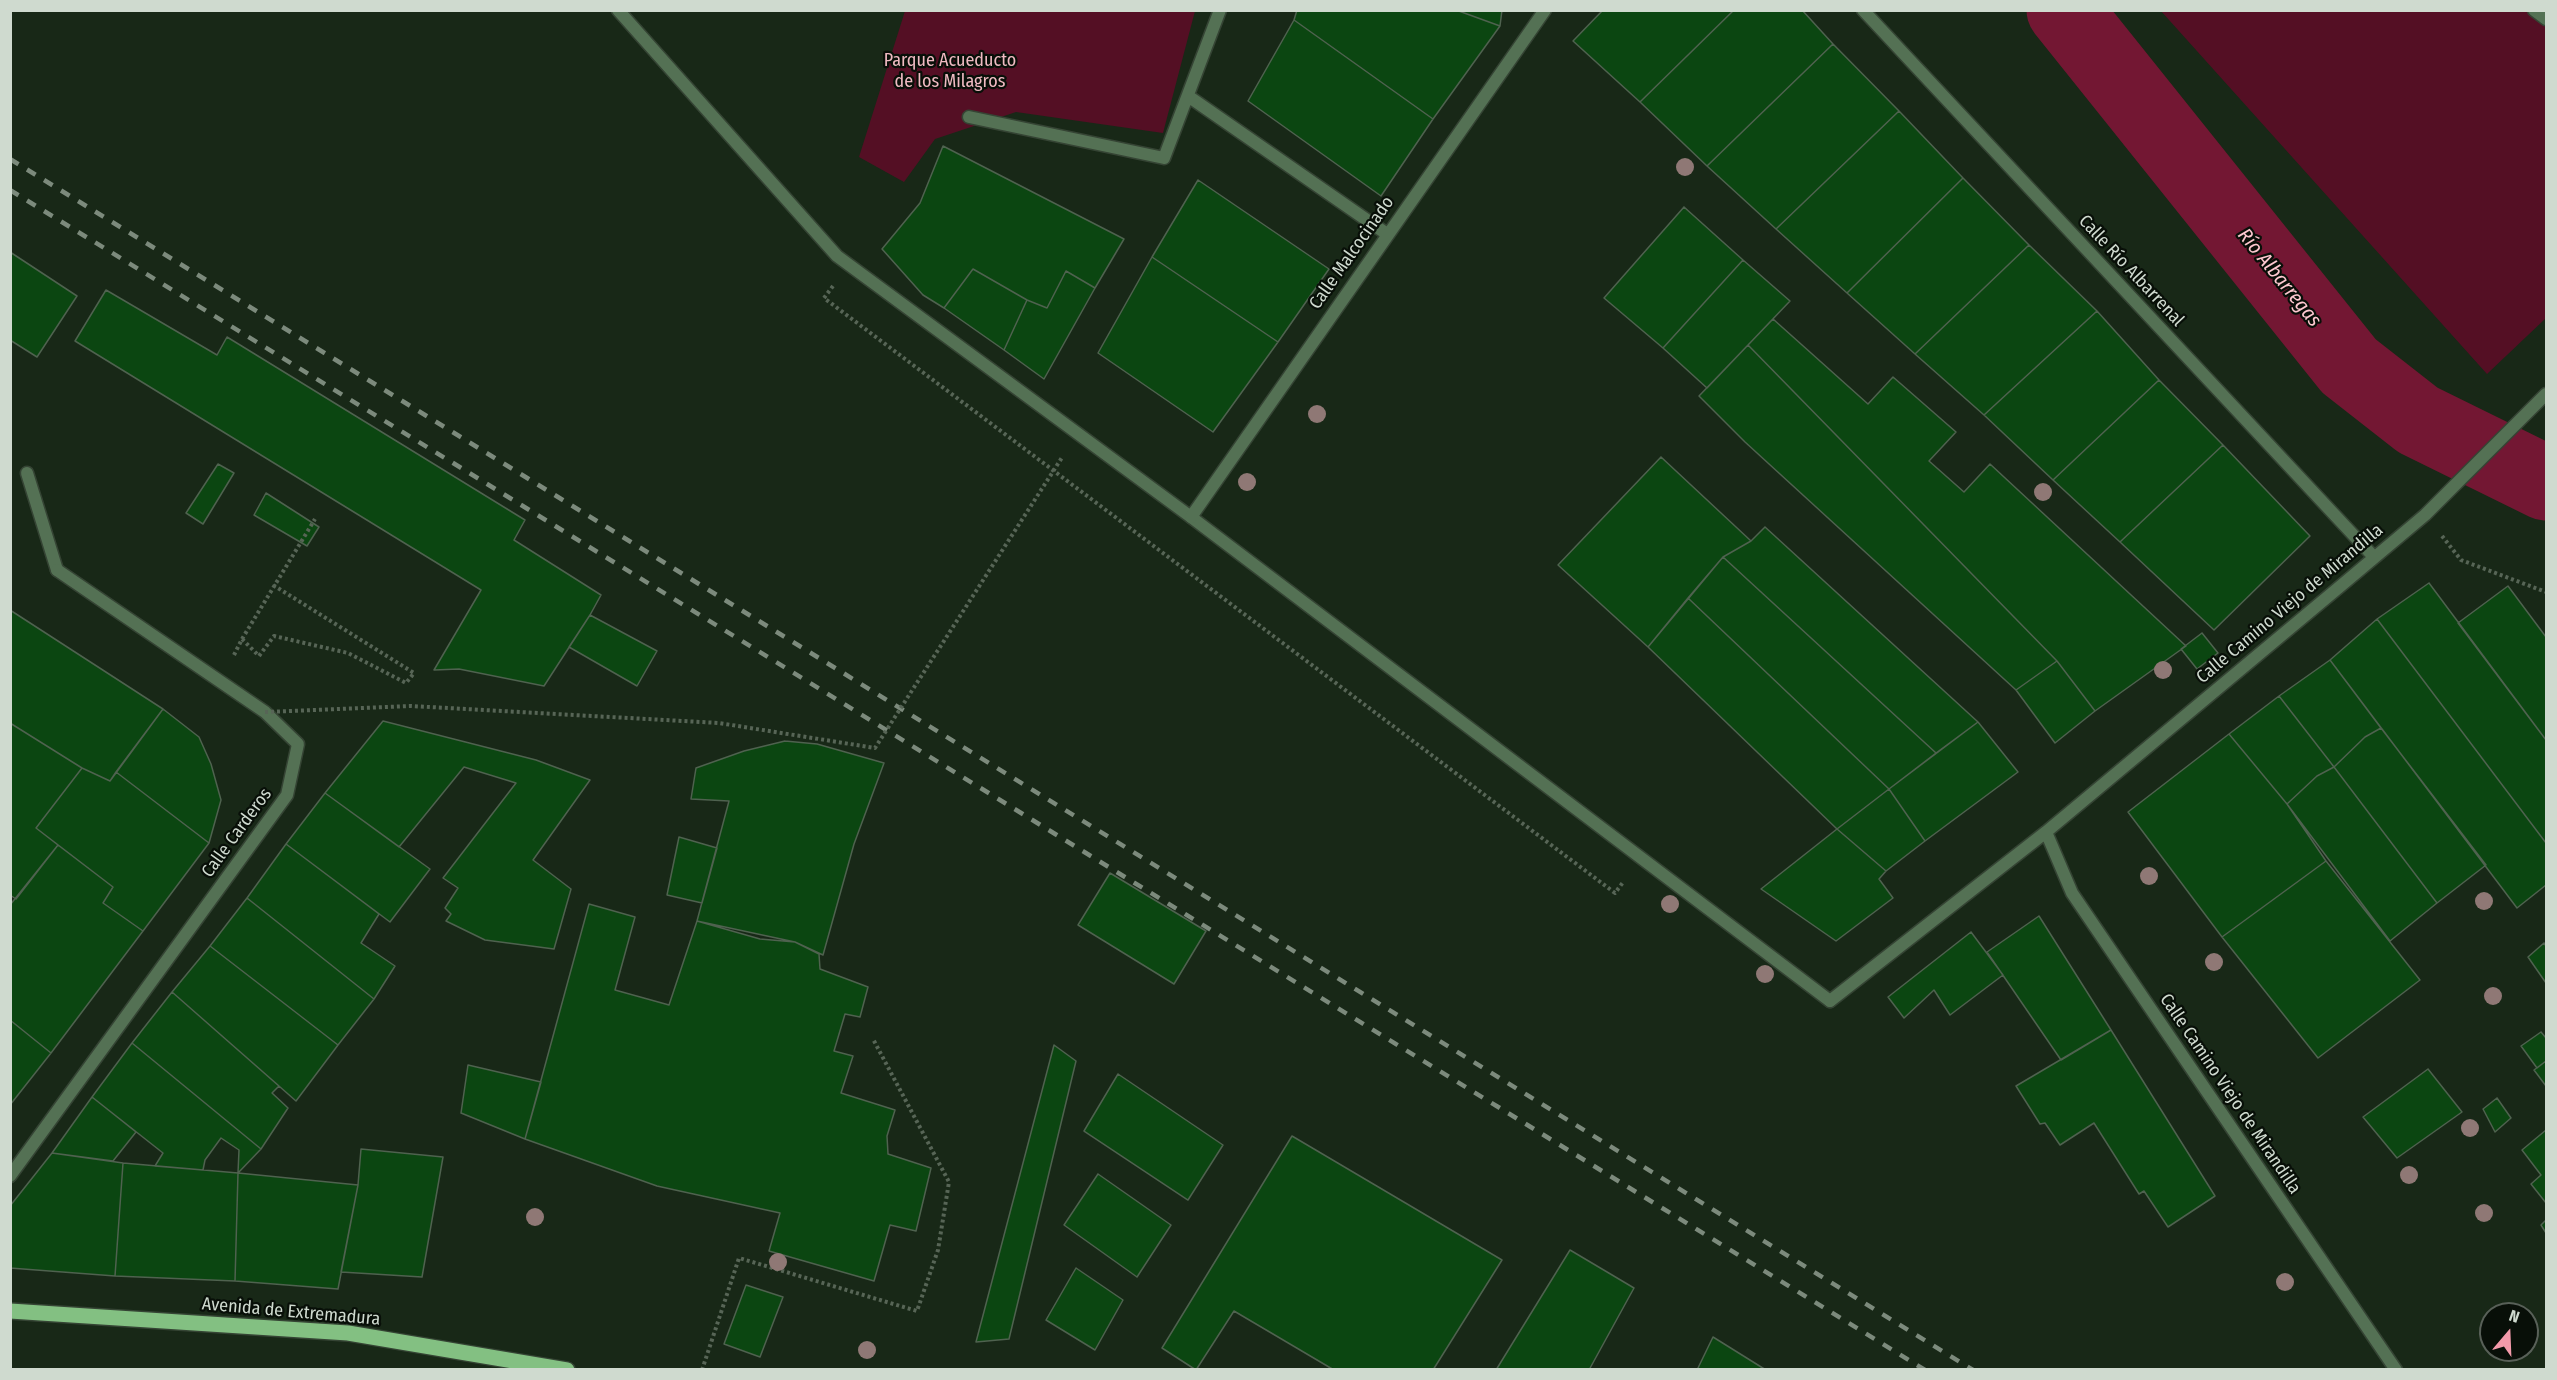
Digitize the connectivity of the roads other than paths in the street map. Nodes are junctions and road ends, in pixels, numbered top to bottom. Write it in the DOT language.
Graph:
graph roads {
  1 [pos="618,10"];
  2 [pos="1220,10"];
  3 [pos="1545,10"];
  4 [pos="1863,10"];
  5 [pos="2534,10"];
  6 [pos="2547,19"];
  7 [pos="1188,96"];
  8 [pos="969,117"];
  9 [pos="1387,234"];
  10 [pos="2547,394"];
  11 [pos="27,473"];
  12 [pos="1191,517"];
  13 [pos="2373,556"];
  14 [pos="2046,832"];
  15 [pos="10,1176"];
  16 [pos="10,1311"];
  17 [pos="567,1370"];
  18 [pos="2396,1370"];
  1 -- 12 [label="street"];
  2 -- 7 [label="street"];
  3 -- 9 [label="street, Calle Malcocinado"];
  4 -- 13 [label="street, Calle Río Albarrenal"];
  5 -- 6 [label="street"];
  7 -- 8 [label="street"];
  7 -- 9 [label="street"];
  9 -- 12 [label="street, Calle Malcocinado"];
  10 -- 13 [label="street, Calle Camino Viejo de Mirandilla"];
  11 -- 15 [label="street, Calle Carderos"];
  12 -- 14 [label="street, Calle Camino Viejo de Mirandilla"];
  13 -- 14 [label="street, Calle Camino Viejo de Mirandilla"];
  14 -- 18 [label="street, Calle Camino Viejo de Mirandilla"];
  16 -- 17 [label="main road, Avenida de Extremadura"];
}
